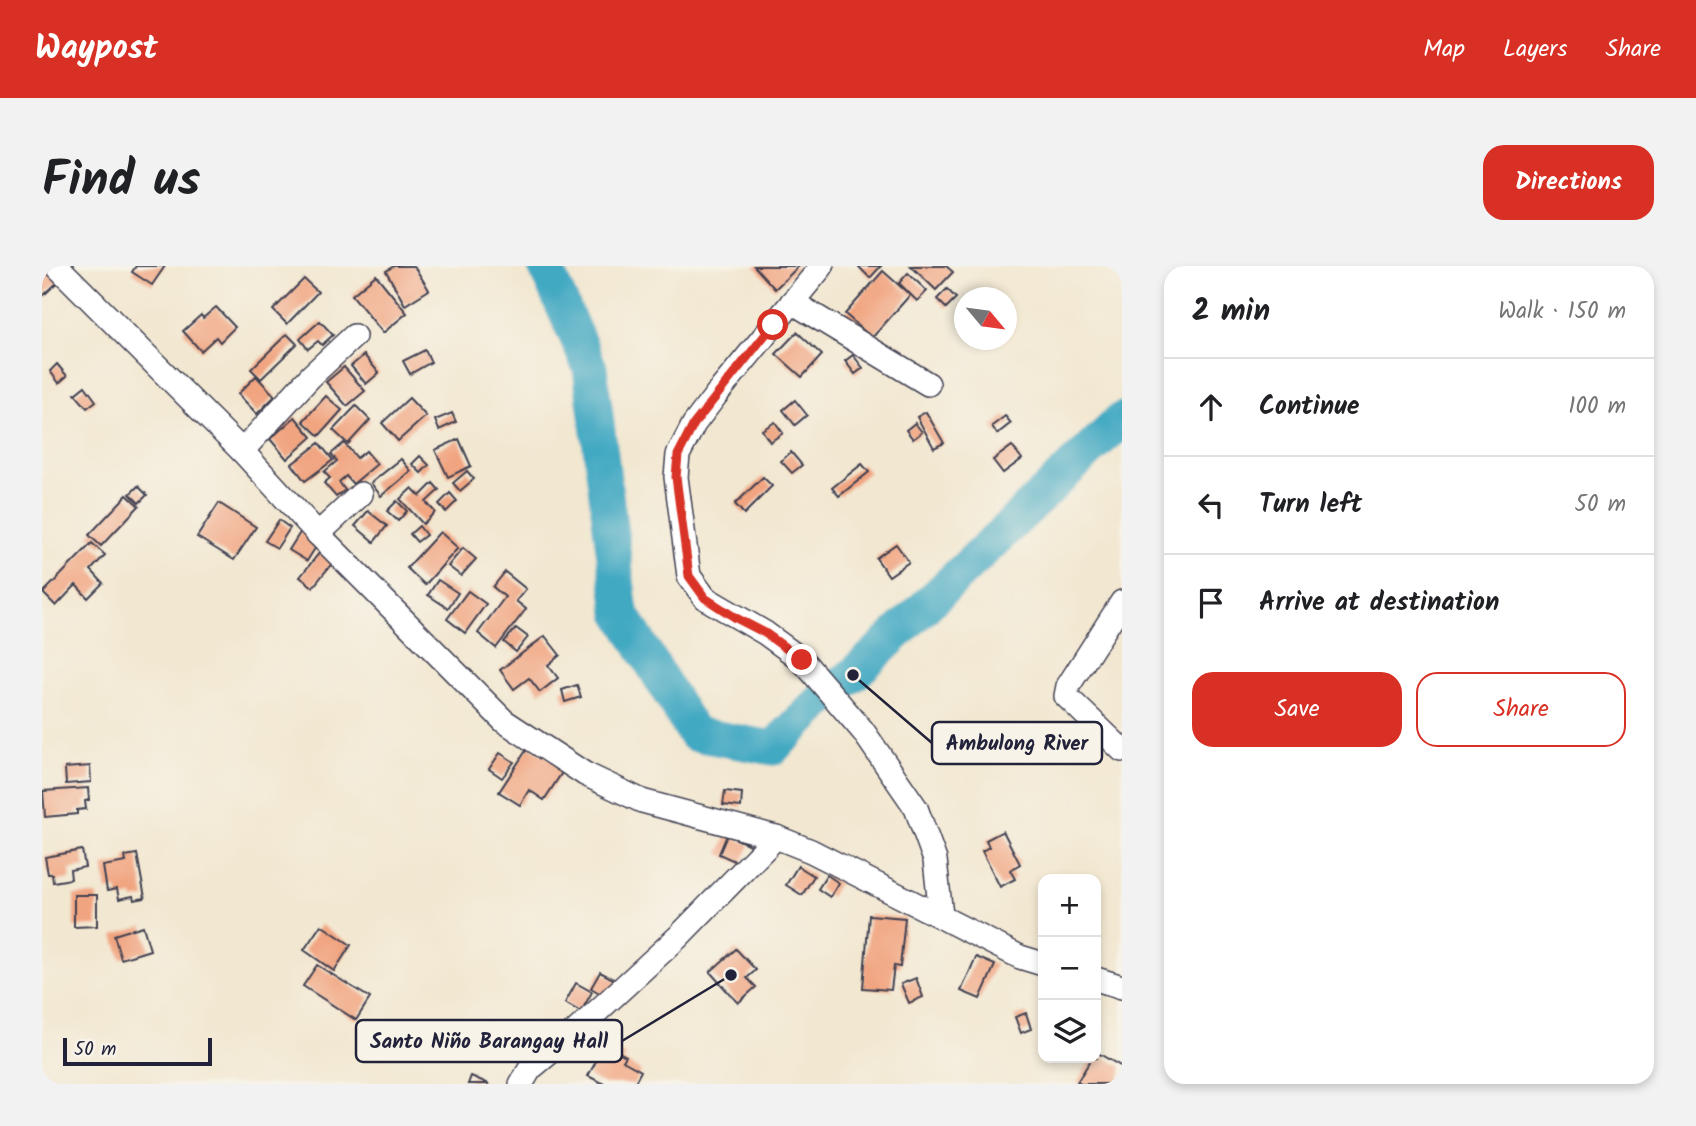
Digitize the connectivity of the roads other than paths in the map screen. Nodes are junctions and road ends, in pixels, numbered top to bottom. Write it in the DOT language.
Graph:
graph roads {
  1 [pos="57,266"];
  2 [pos="822,266"];
  3 [pos="792,302"];
  4 [pos="354,336"];
  5 [pos="928,384"];
  6 [pos="242,451"];
  7 [pos="361,495"];
  8 [pos="318,534"];
  9 [pos="1122,602"];
  10 [pos="1122,750"];
  11 [pos="776,837"];
  12 [pos="942,916"];
  13 [pos="1038,962"];
  14 [pos="1101,981"];
  15 [pos="1122,987"];
  16 [pos="521,1084"];
  1 -- 6 [label="street"];
  2 -- 3 [label="street"];
  3 -- 5 [label="street"];
  3 -- 12 [label="street"];
  4 -- 6 [label="street"];
  6 -- 8 [label="street"];
  7 -- 8 [label="street"];
  8 -- 11 [label="street"];
  9 -- 10 [label="street"];
  11 -- 12 [label="street"];
  11 -- 16 [label="street"];
  12 -- 13 [label="street"];
  14 -- 15 [label="street"];
}
